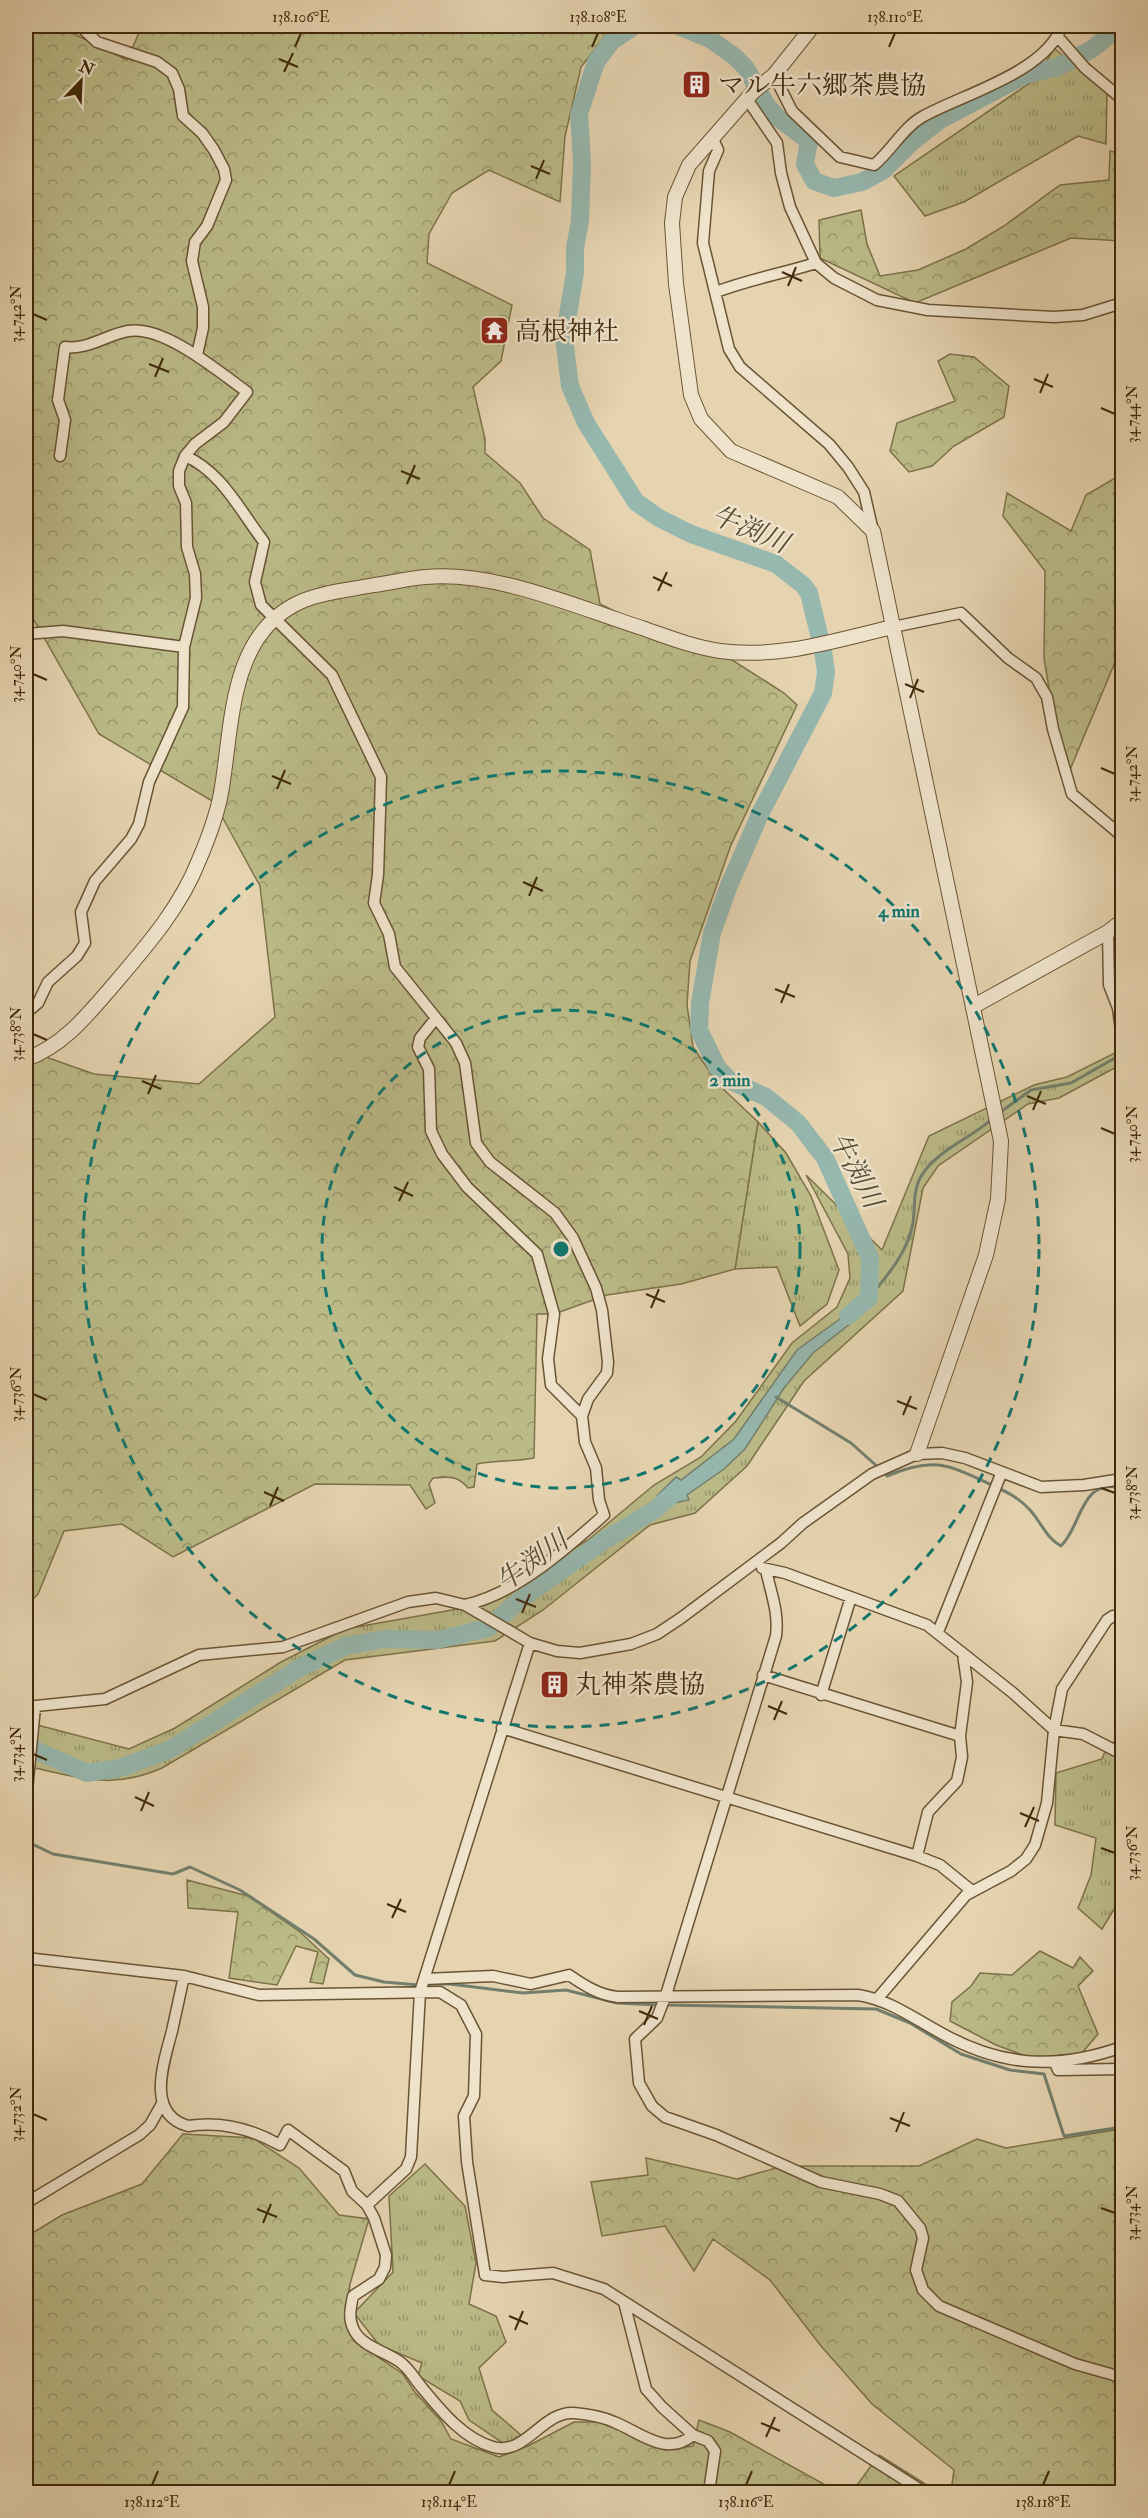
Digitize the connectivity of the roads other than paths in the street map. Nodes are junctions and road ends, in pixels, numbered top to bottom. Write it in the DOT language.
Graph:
graph roads {
  1 [pos="80,26"];
  2 [pos="813,26"];
  3 [pos="1062,26"];
  4 [pos="1058,37"];
  5 [pos="771,77"];
  6 [pos="750,96"];
  7 [pos="1122,99"];
  8 [pos="712,139"];
  9 [pos="816,263"];
  10 [pos="716,292"];
  11 [pos="1122,303"];
  12 [pos="197,355"];
  13 [pos="60,456"];
  14 [pos="185,456"];
  15 [pos="873,531"];
  16 [pos="274,618"];
  17 [pos="893,627"];
  18 [pos="26,634"];
  19 [pos="184,647"];
  20 [pos="1122,836"];
  21 [pos="1122,921"];
  22 [pos="1108,932"];
  23 [pos="974,1006"];
  24 [pos="26,1013"];
  25 [pos="436,1018"];
  26 [pos="1122,1033"];
  27 [pos="26,1059"];
  28 [pos="582,1416"];
  29 [pos="917,1454"];
  30 [pos="1001,1474"];
  31 [pos="1122,1479"];
  32 [pos="755,1563"];
  33 [pos="766,1570"];
  34 [pos="850,1597"];
  35 [pos="465,1605"];
  36 [pos="1122,1616"];
  37 [pos="938,1632"];
  38 [pos="530,1643"];
  39 [pos="963,1654"];
  40 [pos="763,1675"];
  41 [pos="821,1695"];
  42 [pos="30,1707"];
  43 [pos="502,1728"];
  44 [pos="1054,1730"];
  45 [pos="960,1736"];
  46 [pos="1122,1754"];
  47 [pos="726,1799"];
  48 [pos="26,1800"];
  49 [pos="917,1856"];
  50 [pos="972,1891"];
  51 [pos="26,1958"];
  52 [pos="184,1976"];
  53 [pos="425,1979"];
  54 [pos="420,1992"];
  55 [pos="666,1995"];
  56 [pos="878,1998"];
  57 [pos="1122,2047"];
  58 [pos="1055,2063"];
  59 [pos="1122,2069"];
  60 [pos="163,2102"];
  61 [pos="26,2203"];
  62 [pos="367,2205"];
  63 [pos="624,2302"];
  64 [pos="1122,2380"];
  65 [pos="693,2435"];
  66 [pos="709,2493"];
  67 [pos="924,2493"];
  1 -- 12 [label="street"];
  2 -- 5 [label="street"];
  3 -- 4 [label="street"];
  4 -- 5 [label="street"];
  4 -- 7 [label="street"];
  5 -- 6 [label="street"];
  6 -- 8 [label="street"];
  6 -- 9 [label="street"];
  8 -- 10 [label="street"];
  8 -- 15 [label="street"];
  9 -- 10 [label="street"];
  9 -- 11 [label="street"];
  10 -- 15 [label="street"];
  12 -- 13 [label="street"];
  12 -- 14 [label="street"];
  14 -- 16 [label="street"];
  14 -- 19 [label="street"];
  15 -- 17 [label="street"];
  16 -- 17 [label="street"];
  16 -- 25 [label="street"];
  16 -- 27 [label="street"];
  17 -- 20 [label="street"];
  17 -- 23 [label="street"];
  18 -- 19 [label="street"];
  19 -- 24 [label="street"];
  21 -- 22 [label="street"];
  22 -- 23 [label="street"];
  22 -- 26 [label="street"];
  23 -- 29 [label="street"];
  25 -- 28 [label="street"];
  25 -- 28 [label="street"];
  28 -- 35 [label="street"];
  29 -- 30 [label="street"];
  29 -- 32 [label="street"];
  30 -- 31 [label="street"];
  30 -- 37 [label="street"];
  32 -- 33 [label="street"];
  32 -- 38 [label="street"];
  33 -- 34 [label="street"];
  33 -- 40 [label="street"];
  34 -- 37 [label="street"];
  34 -- 41 [label="street"];
  35 -- 38 [label="street"];
  35 -- 42 [label="street"];
  36 -- 44 [label="street"];
  37 -- 39 [label="street"];
  38 -- 43 [label="street"];
  39 -- 44 [label="street"];
  39 -- 45 [label="street"];
  40 -- 41 [label="street"];
  40 -- 47 [label="street"];
  41 -- 45 [label="street"];
  42 -- 48 [label="street"];
  43 -- 47 [label="street"];
  43 -- 53 [label="street"];
  44 -- 46 [label="street"];
  44 -- 50 [label="street"];
  45 -- 49 [label="street"];
  47 -- 49 [label="street"];
  47 -- 55 [label="street"];
  49 -- 50 [label="street"];
  50 -- 56 [label="street"];
  51 -- 52 [label="street"];
  52 -- 54 [label="street"];
  52 -- 60 [label="street"];
  53 -- 54 [label="street"];
  53 -- 55 [label="street"];
  54 -- 62 [label="street"];
  54 -- 63 [label="street"];
  55 -- 56 [label="street"];
  55 -- 64 [label="street"];
  56 -- 58 [label="street"];
  57 -- 58 [label="street"];
  58 -- 59 [label="street"];
  60 -- 61 [label="street"];
  60 -- 62 [label="street"];
  62 -- 65 [label="street"];
  63 -- 65 [label="street"];
  63 -- 67 [label="street"];
  65 -- 66 [label="street"];
}
